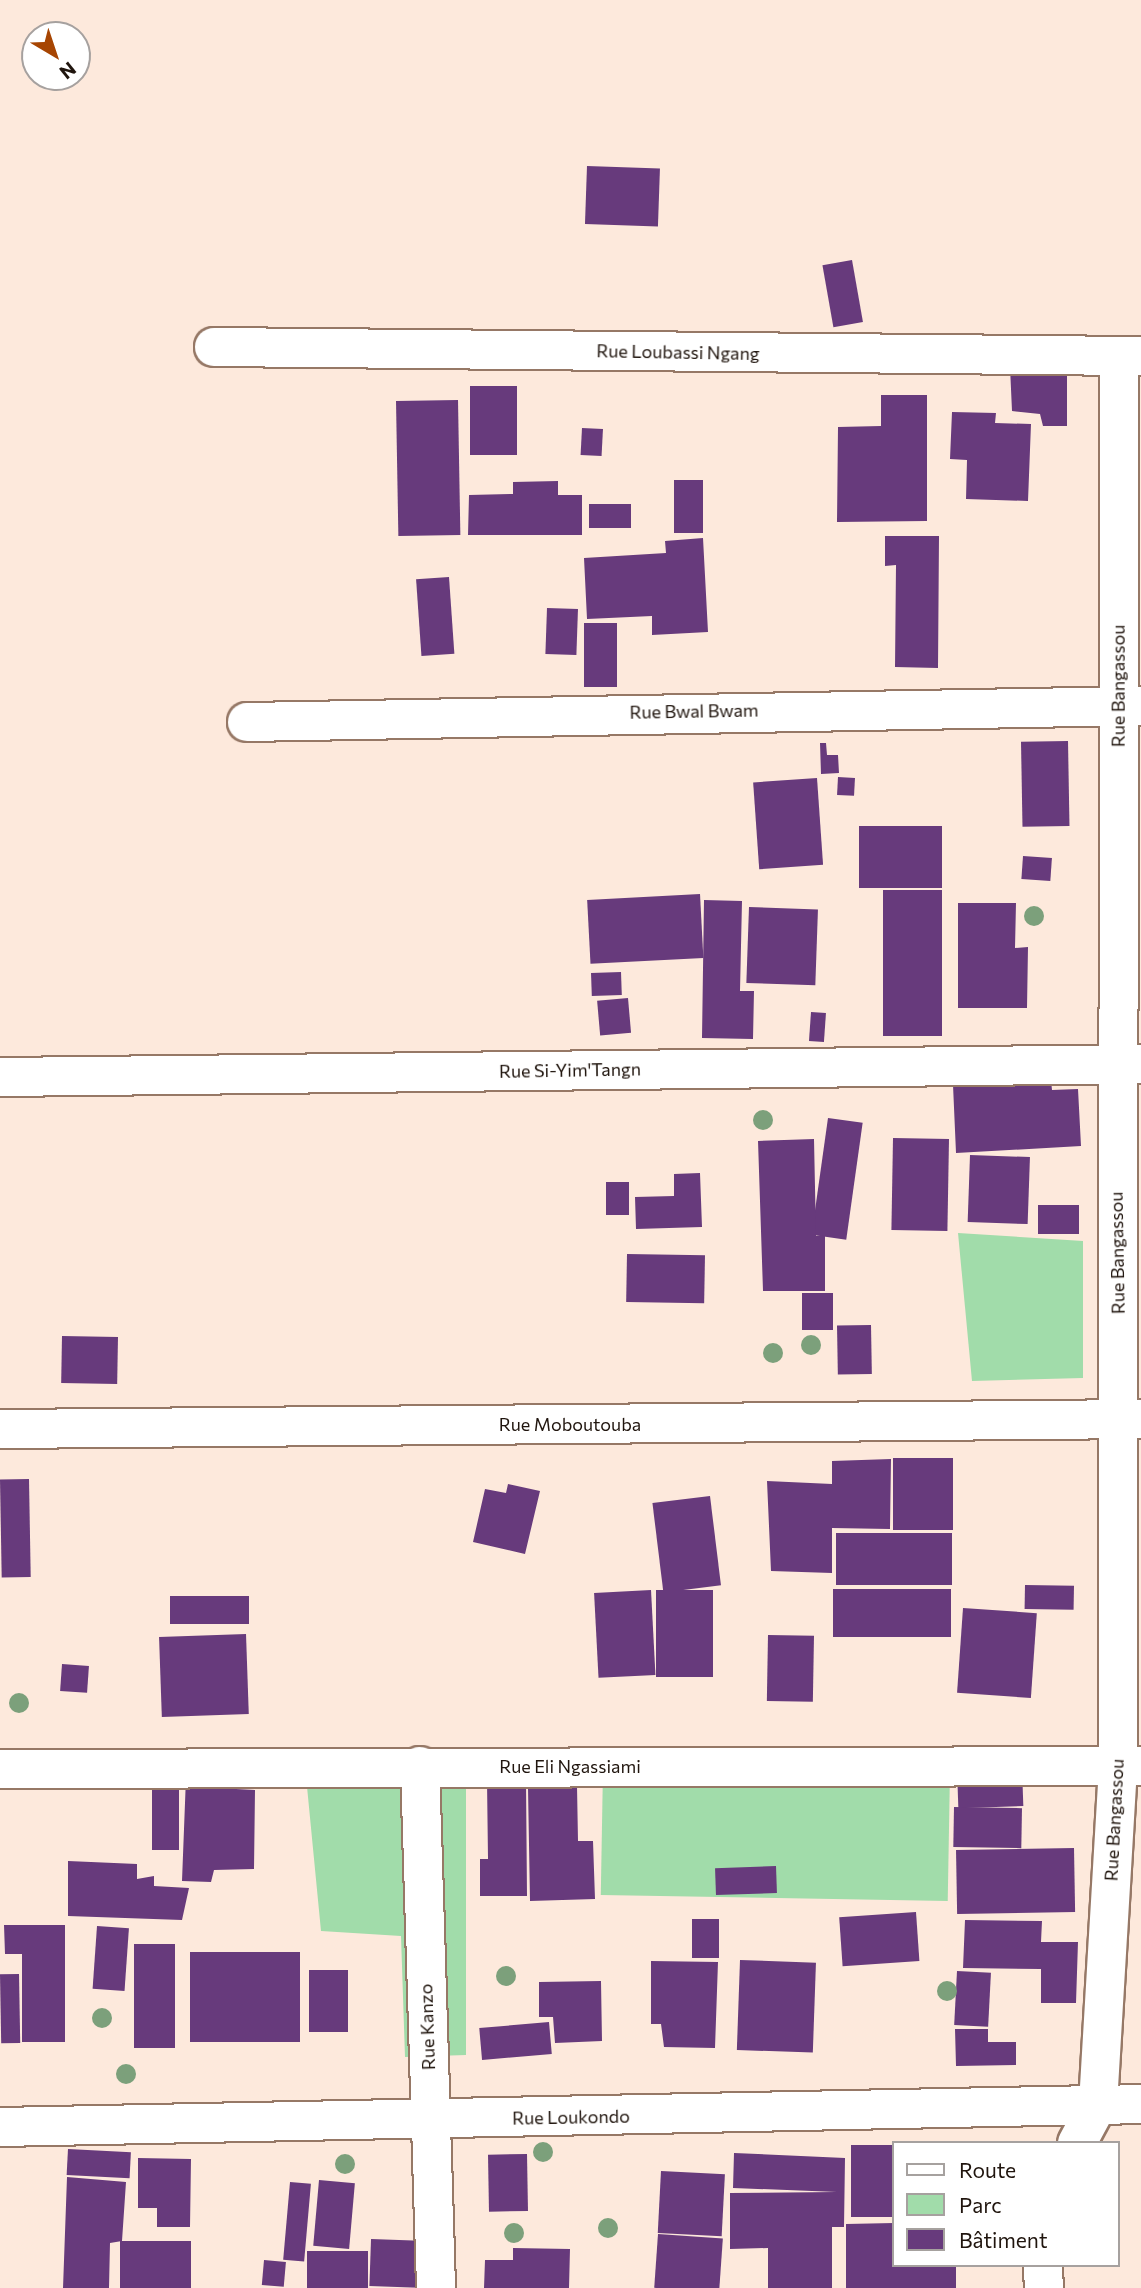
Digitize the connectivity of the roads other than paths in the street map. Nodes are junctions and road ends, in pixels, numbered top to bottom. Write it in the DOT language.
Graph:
graph roads {
  1 [pos="214,347"];
  2 [pos="1130,356"];
  3 [pos="1130,706"];
  4 [pos="247,722"];
  5 [pos="1127,1064"];
  6 [pos="0,1077"];
  7 [pos="1130,1419"];
  8 [pos="0,1429"];
  9 [pos="420,1766"];
  10 [pos="1129,1766"];
  11 [pos="0,1769"];
  12 [pos="1098,2104"];
  13 [pos="1141,2104"];
  14 [pos="430,2121"];
  15 [pos="0,2127"];
  16 [pos="1078,2141"];
  17 [pos="1043,2267"];
  18 [pos="436,2288"];
  19 [pos="1044,2288"];
  1 -- 2 [label="street, Rue Loubassi Ngang"];
  2 -- 3 [label="street, Rue Bangassou"];
  3 -- 4 [label="street, Rue Bwal Bwam"];
  3 -- 5 [label="street, Rue Bangassou"];
  5 -- 6 [label="street, Rue Si-Yim'Tangn"];
  5 -- 7 [label="street, Rue Bangassou"];
  7 -- 8 [label="street, Rue Moboutouba"];
  7 -- 10 [label="street, Rue Bangassou"];
  9 -- 10 [label="street, Rue Eli Ngassiami"];
  9 -- 11 [label="street, Rue Eli Ngassiami"];
  9 -- 14 [label="street, Rue Kanzo"];
  10 -- 12 [label="street, Rue Bangassou"];
  12 -- 13 [label="street, Rue Loukondo"];
  12 -- 14 [label="street, Rue Loukondo"];
  12 -- 16 [label="street, Rue Bangassou"];
  14 -- 15 [label="street, Rue Loukondo"];
  14 -- 18 [label="street, Rue Kanzo"];
  17 -- 19 [label="street"];
}
